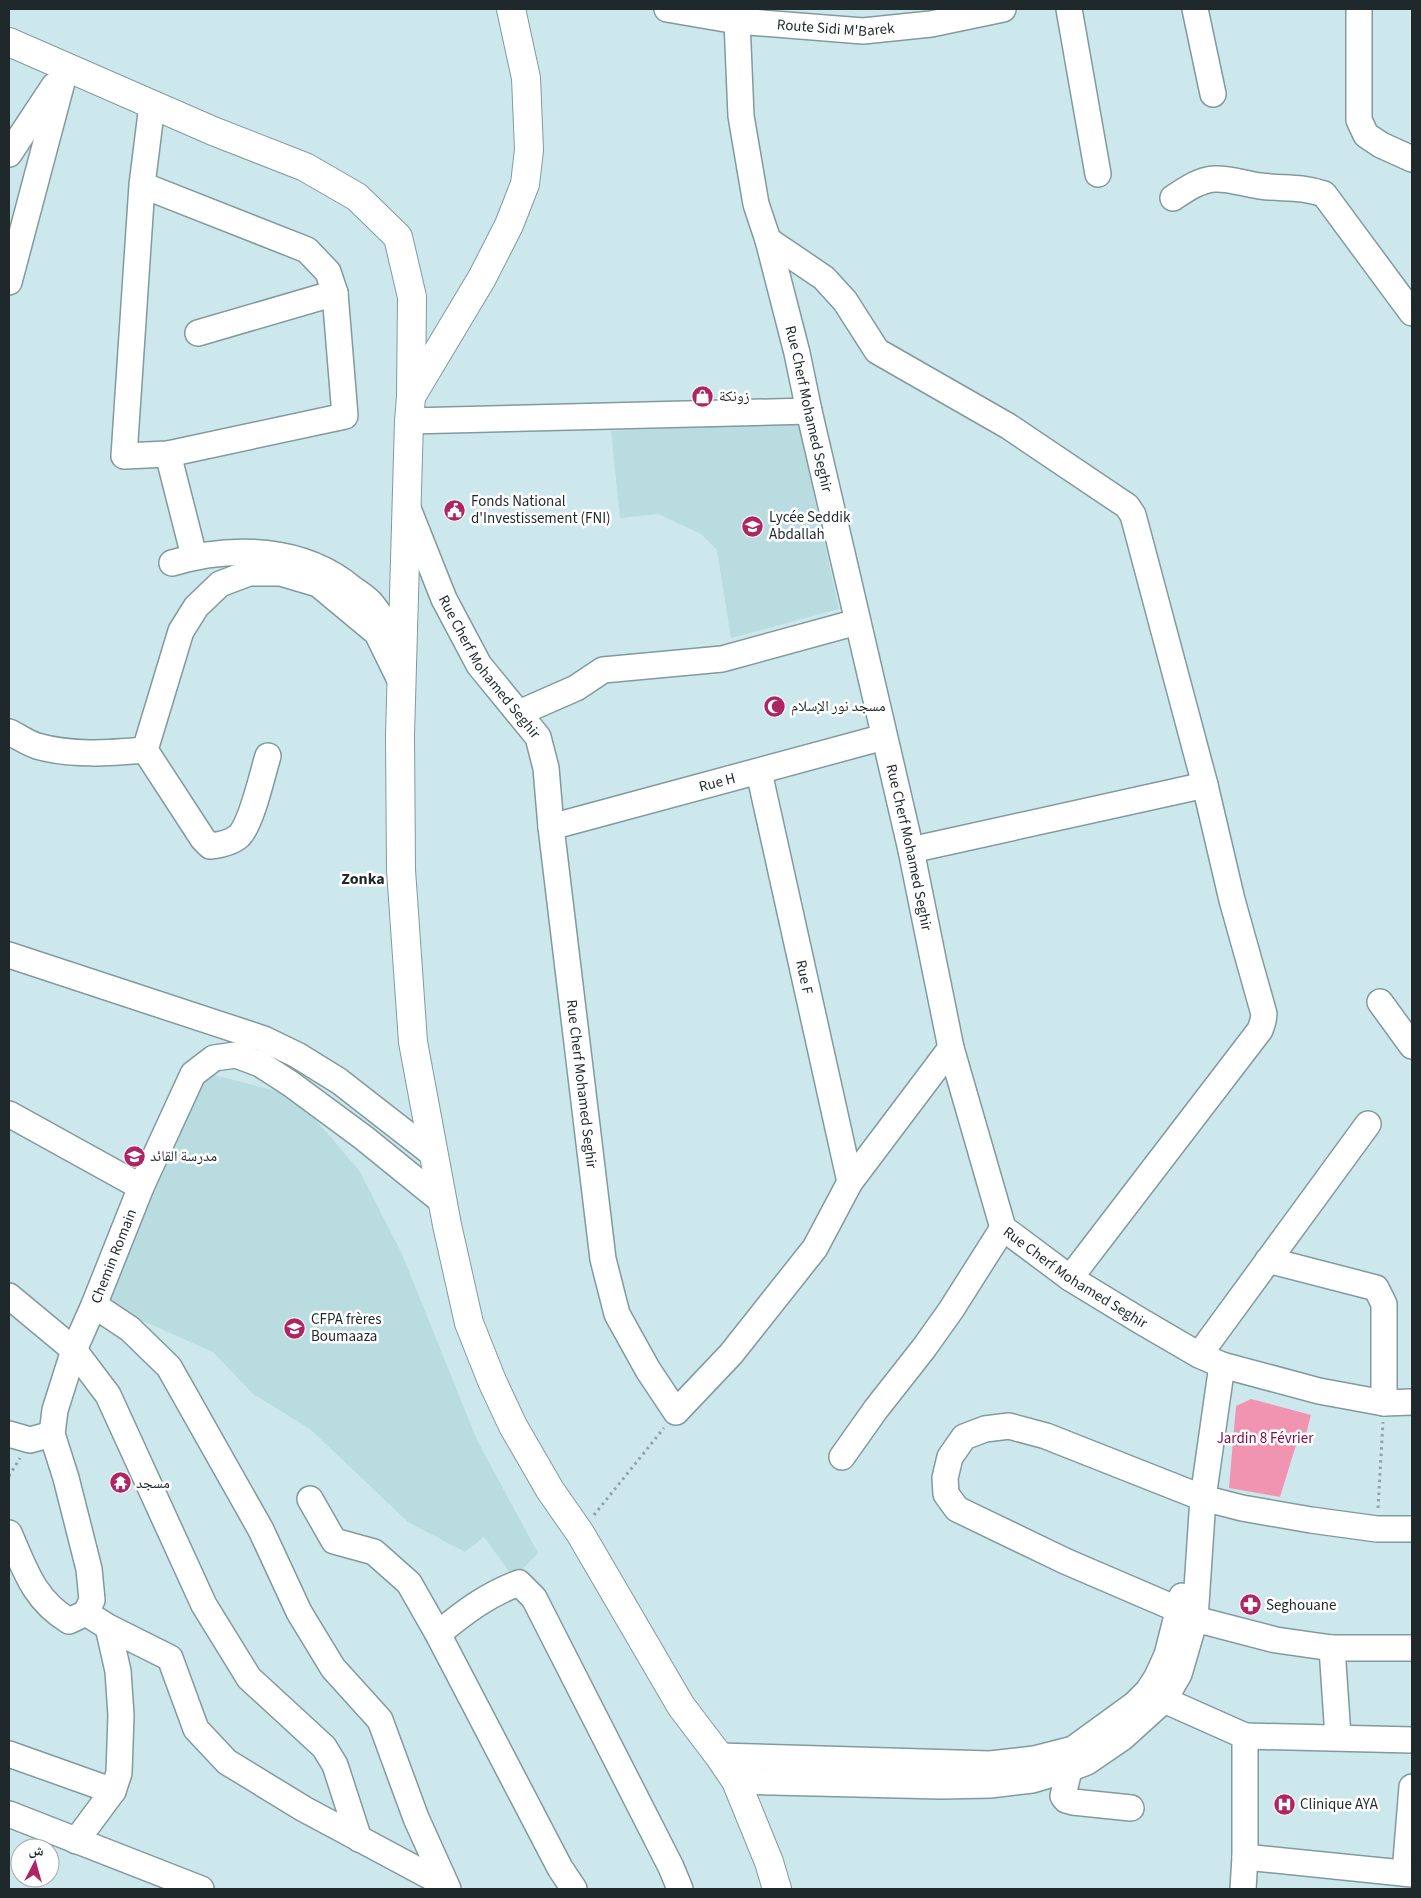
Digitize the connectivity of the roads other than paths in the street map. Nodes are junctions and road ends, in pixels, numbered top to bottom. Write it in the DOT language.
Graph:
graph roads {
  1 [pos="512,9"];
  2 [pos="668,9"];
  3 [pos="1003,9"];
  4 [pos="1069,9"];
  5 [pos="1195,9"];
  6 [pos="1359,9"];
  7 [pos="751,18"];
  8 [pos="9,42"];
  9 [pos="66,67"];
  10 [pos="1213,94"];
  11 [pos="152,105"];
  12 [pos="9,154"];
  13 [pos="1412,159"];
  14 [pos="1098,174"];
  15 [pos="142,186"];
  16 [pos="1173,198"];
  17 [pos="768,240"];
  18 [pos="9,282"];
  19 [pos="335,293"];
  20 [pos="1412,313"];
  21 [pos="198,333"];
  22 [pos="410,409"];
  23 [pos="809,411"];
  24 [pos="168,454"];
  25 [pos="407,506"];
  26 [pos="857,622"];
  27 [pos="403,648"];
  28 [pos="402,684"];
  29 [pos="519,713"];
  30 [pos="9,732"];
  31 [pos="884,737"];
  32 [pos="145,750"];
  33 [pos="268,756"];
  34 [pos="759,772"];
  35 [pos="1205,785"];
  36 [pos="552,827"];
  37 [pos="911,850"];
  38 [pos="9,955"];
  39 [pos="1380,1002"];
  40 [pos="1412,1046"];
  41 [pos="952,1048"];
  42 [pos="9,1114"];
  43 [pos="1368,1124"];
  44 [pos="434,1155"];
  45 [pos="850,1182"];
  46 [pos="141,1187"];
  47 [pos="443,1202"];
  48 [pos="1003,1228"];
  49 [pos="1268,1260"];
  50 [pos="1070,1278"];
  51 [pos="9,1296"];
  52 [pos="94,1305"];
  53 [pos="74,1350"];
  54 [pos="1210,1360"];
  55 [pos="1412,1402"];
  56 [pos="1384,1403"];
  57 [pos="9,1434"];
  58 [pos="52,1434"];
  59 [pos="842,1457"];
  60 [pos="1204,1498"];
  61 [pos="310,1499"];
  62 [pos="1412,1529"];
  63 [pos="9,1533"];
  64 [pos="86,1613"];
  65 [pos="1187,1615"];
  66 [pos="108,1627"];
  67 [pos="438,1634"];
  68 [pos="1332,1648"];
  69 [pos="1412,1648"];
  70 [pos="1164,1700"];
  71 [pos="1245,1736"];
  72 [pos="1338,1737"];
  73 [pos="1412,1740"];
  74 [pos="9,1754"];
  75 [pos="719,1756"];
  76 [pos="1071,1759"];
  77 [pos="736,1781"];
  78 [pos="1412,1787"];
  79 [pos="113,1792"];
  80 [pos="1131,1808"];
  81 [pos="9,1814"];
  82 [pos="359,1839"];
  83 [pos="76,1841"];
  84 [pos="1245,1857"];
  85 [pos="1409,1873"];
  86 [pos="446,1886"];
  87 [pos="201,1889"];
  88 [pos="574,1889"];
  89 [pos="680,1889"];
  90 [pos="777,1889"];
  91 [pos="1243,1889"];
  1 -- 22 [label="main road"];
  2 -- 7 [label="street, Route Sidi M'Barek"];
  3 -- 7 [label="street, Route Sidi M'Barek"];
  4 -- 14 [label="street"];
  5 -- 10 [label="street"];
  6 -- 13 [label="street"];
  7 -- 17 [label="street, Rue Cherf Mohamed Seghir"];
  8 -- 9 [label="main road"];
  9 -- 11 [label="main road"];
  9 -- 12 [label="street"];
  9 -- 18 [label="street"];
  11 -- 15 [label="street"];
  11 -- 22 [label="main road"];
  15 -- 19 [label="street"];
  15 -- 24 [label="street"];
  16 -- 20 [label="street"];
  17 -- 23 [label="street, Rue Cherf Mohamed Seghir"];
  17 -- 35 [label="street"];
  19 -- 21 [label="street"];
  19 -- 24 [label="street"];
  22 -- 23 [label="street"];
  22 -- 25 [label="main road"];
  23 -- 26 [label="street, Rue Cherf Mohamed Seghir"];
  24 -- 27 [label="street"];
  25 -- 27 [label="main road"];
  25 -- 29 [label="street, Rue Cherf Mohamed Seghir"];
  26 -- 29 [label="street"];
  26 -- 31 [label="street, Rue Cherf Mohamed Seghir"];
  27 -- 28 [label="main road"];
  28 -- 32 [label="street"];
  28 -- 44 [label="main road"];
  29 -- 36 [label="street, Rue Cherf Mohamed Seghir"];
  30 -- 32 [label="street"];
  31 -- 34 [label="street, Rue H"];
  31 -- 37 [label="street, Rue Cherf Mohamed Seghir"];
  32 -- 33 [label="street"];
  34 -- 36 [label="street, Rue H"];
  34 -- 45 [label="street, Rue F"];
  35 -- 37 [label="street"];
  35 -- 50 [label="street"];
  36 -- 45 [label="street, Rue Cherf Mohamed Seghir"];
  37 -- 41 [label="street, Rue Cherf Mohamed Seghir"];
  38 -- 44 [label="street"];
  39 -- 40 [label="street"];
  41 -- 45 [label="street"];
  41 -- 48 [label="street, Rue Cherf Mohamed Seghir"];
  42 -- 46 [label="street"];
  43 -- 49 [label="street"];
  44 -- 47 [label="main road"];
  46 -- 47 [label="street, Chemin Romain"];
  46 -- 52 [label="street, Chemin Romain"];
  47 -- 75 [label="main road"];
  48 -- 50 [label="street, Rue Cherf Mohamed Seghir"];
  48 -- 59 [label="street"];
  49 -- 54 [label="street"];
  49 -- 56 [label="street"];
  50 -- 54 [label="street, Rue Cherf Mohamed Seghir"];
  51 -- 53 [label="street"];
  52 -- 53 [label="street, Chemin Romain"];
  52 -- 86 [label="street"];
  53 -- 58 [label="street, Chemin Romain"];
  53 -- 82 [label="street"];
  54 -- 56 [label="street, Rue Cherf Mohamed Seghir"];
  54 -- 60 [label="street"];
  55 -- 56 [label="street, Rue Cherf Mohamed Seghir"];
  57 -- 58 [label="street"];
  58 -- 64 [label="street, Chemin Romain"];
  60 -- 62 [label="street"];
  60 -- 65 [label="street"];
  60 -- 65 [label="street"];
  61 -- 67 [label="street"];
  63 -- 64 [label="street"];
  64 -- 66 [label="street"];
  65 -- 68 [label="street"];
  65 -- 70 [label="street"];
  65 -- 76 [label="street"];
  66 -- 79 [label="street"];
  66 -- 82 [label="street"];
  67 -- 88 [label="street"];
  67 -- 89 [label="street"];
  68 -- 69 [label="street"];
  68 -- 72 [label="street"];
  70 -- 71 [label="street"];
  70 -- 76 [label="street"];
  71 -- 72 [label="street"];
  71 -- 84 [label="street"];
  72 -- 73 [label="street"];
  74 -- 79 [label="street"];
  75 -- 76 [label="street"];
  75 -- 77 [label="main road"];
  76 -- 77 [label="street"];
  76 -- 80 [label="street"];
  77 -- 90 [label="main road"];
  78 -- 85 [label="street"];
  79 -- 83 [label="street"];
  81 -- 83 [label="street"];
  82 -- 86 [label="street"];
  83 -- 87 [label="street"];
  84 -- 85 [label="street"];
  84 -- 91 [label="street"];
}
